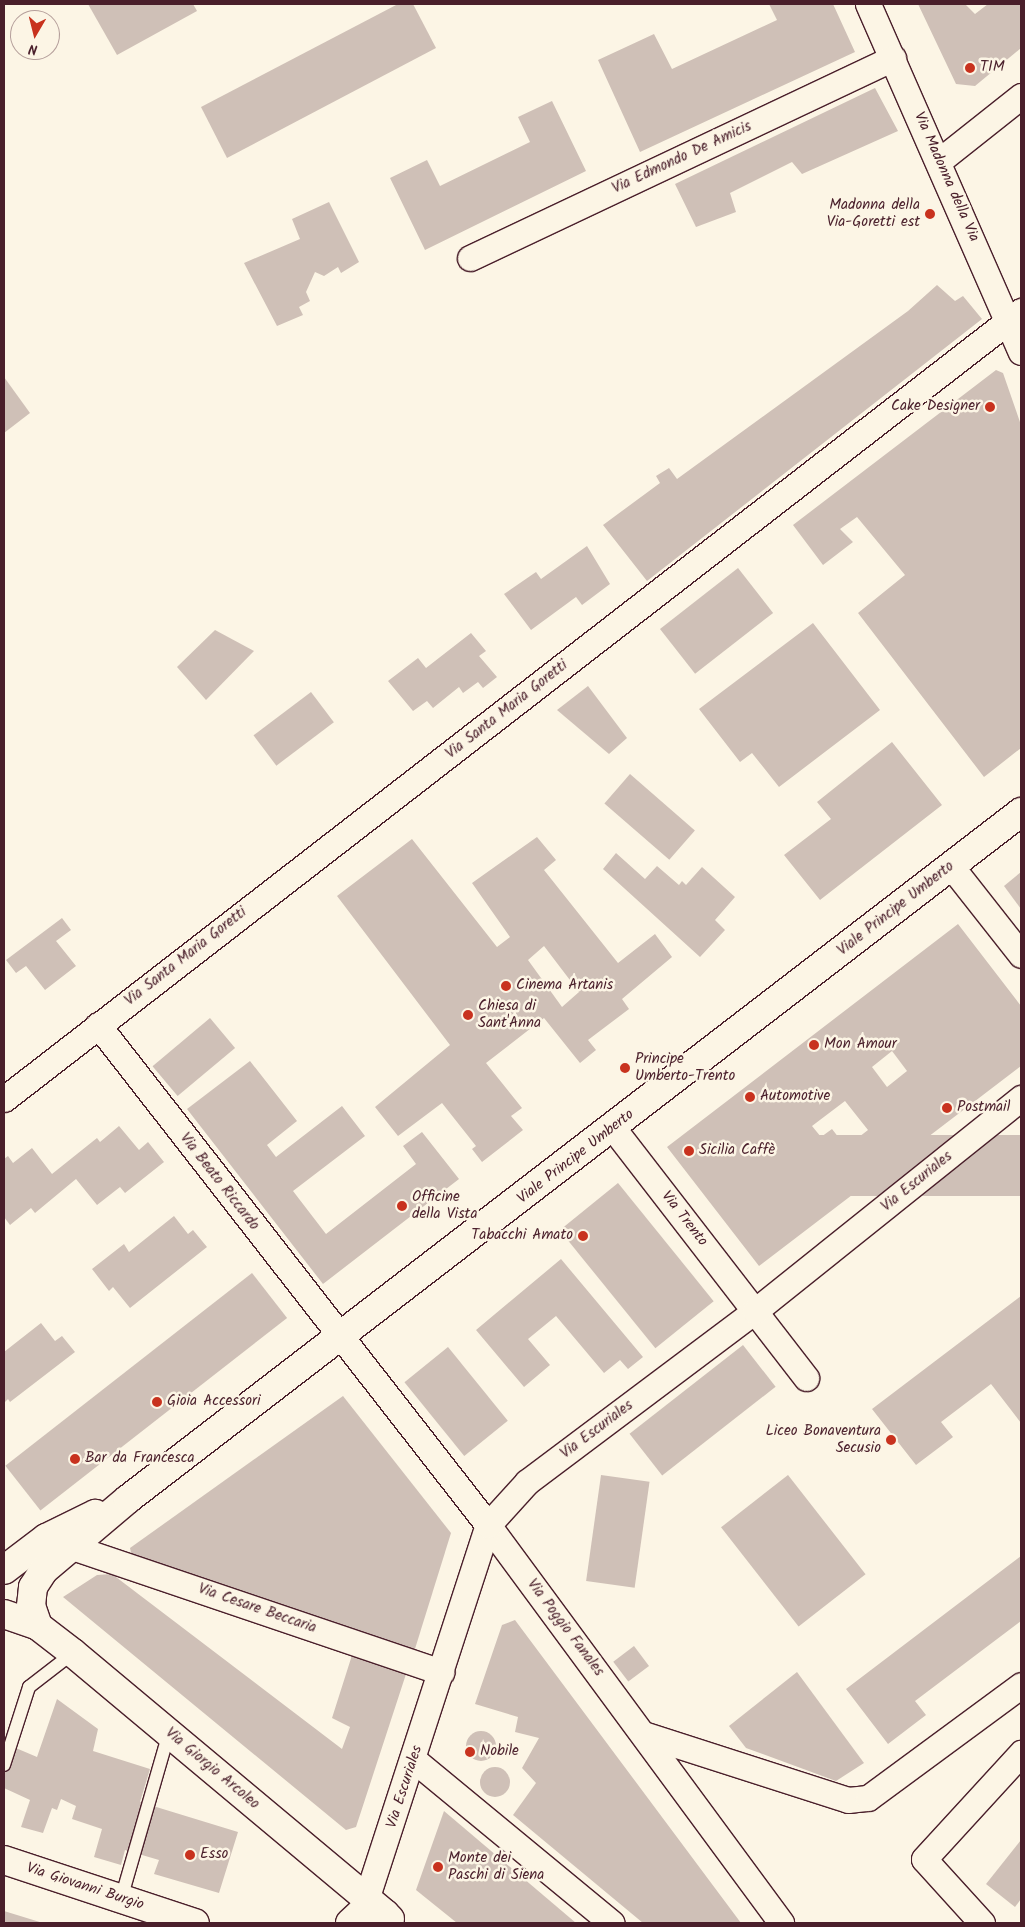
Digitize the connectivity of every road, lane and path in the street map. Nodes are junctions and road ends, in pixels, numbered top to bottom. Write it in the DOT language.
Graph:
graph roads {
  1 [pos="868,4"];
  2 [pos="893,58"];
  3 [pos="1021,96"];
  4 [pos="939,160"];
  5 [pos="470,258"];
  6 [pos="1016,316"];
  7 [pos="1021,352"];
  8 [pos="1021,812"];
  9 [pos="951,866"];
  10 [pos="1021,955"];
  11 [pos="98,1025"];
  12 [pos="5,1097"];
  13 [pos="1021,1098"];
  14 [pos="613,1128"];
  15 [pos="755,1311"];
  16 [pos="341,1338"];
  17 [pos="806,1378"];
  18 [pos="128,1499"];
  19 [pos="488,1525"];
  20 [pos="72,1547"];
  21 [pos="4,1570"];
  22 [pos="4,1614"];
  23 [pos="38,1626"];
  24 [pos="73,1653"];
  25 [pos="441,1672"];
  26 [pos="1021,1685"];
  27 [pos="169,1733"];
  28 [pos="646,1735"];
  29 [pos="1021,1754"];
  30 [pos="414,1760"];
  31 [pos="4,1765"];
  32 [pos="4,1860"];
  33 [pos="121,1899"];
  34 [pos="372,1915"];
  35 [pos="195,1923"];
  36 [pos="612,1923"];
  37 [pos="781,1923"];
  38 [pos="982,1923"];
  1 -- 2 [label="street, Via Madonna della Via"];
  2 -- 4 [label="street, Via Madonna della Via"];
  2 -- 5 [label="street, Via Edmondo De Amicis"];
  3 -- 4 [label="street"];
  4 -- 6 [label="street, Via Madonna della Via"];
  6 -- 7 [label="street, Via Madonna della Via"];
  6 -- 11 [label="street, Via Santa Maria Goretti"];
  8 -- 9 [label="main road, Viale Principe Umberto"];
  9 -- 10 [label="street"];
  9 -- 14 [label="main road, Viale Principe Umberto"];
  11 -- 12 [label="street, Via Santa Maria Goretti"];
  11 -- 16 [label="street, Via Beato Riccardo"];
  13 -- 15 [label="street, Via Escuriales"];
  14 -- 15 [label="street, Via Trento"];
  14 -- 16 [label="main road, Viale Principe Umberto"];
  15 -- 17 [label="street, Via Trento"];
  15 -- 19 [label="street, Via Escuriales"];
  16 -- 18 [label="main road, Viale Principe Umberto"];
  16 -- 19 [label="street, Via Poggio Fanales"];
  18 -- 20 [label="main road"];
  18 -- 21 [label="main road"];
  19 -- 25 [label="street, Via Escuriales"];
  19 -- 28 [label="street, Via Poggio Fanales"];
  20 -- 23 [label="main road"];
  20 -- 25 [label="street, Via Cesare Beccaria"];
  22 -- 23 [label="main road, Via Giorgio Arcoleo"];
  23 -- 24 [label="main road, Via Giorgio Arcoleo"];
  24 -- 27 [label="main road, Via Giorgio Arcoleo"];
  24 -- 31 [label="lane"];
  25 -- 30 [label="street, Via Escuriales"];
  26 -- 28 [label="street"];
  27 -- 33 [label="lane"];
  27 -- 34 [label="main road, Via Giorgio Arcoleo"];
  28 -- 37 [label="street, Via Poggio Fanales"];
  29 -- 38 [label="street"];
  30 -- 34 [label="street, Via Escuriales"];
  30 -- 36 [label="street"];
  32 -- 33 [label="main road, Via Giovanni Burgio"];
  33 -- 35 [label="main road, Via Giovanni Burgio"];
}
